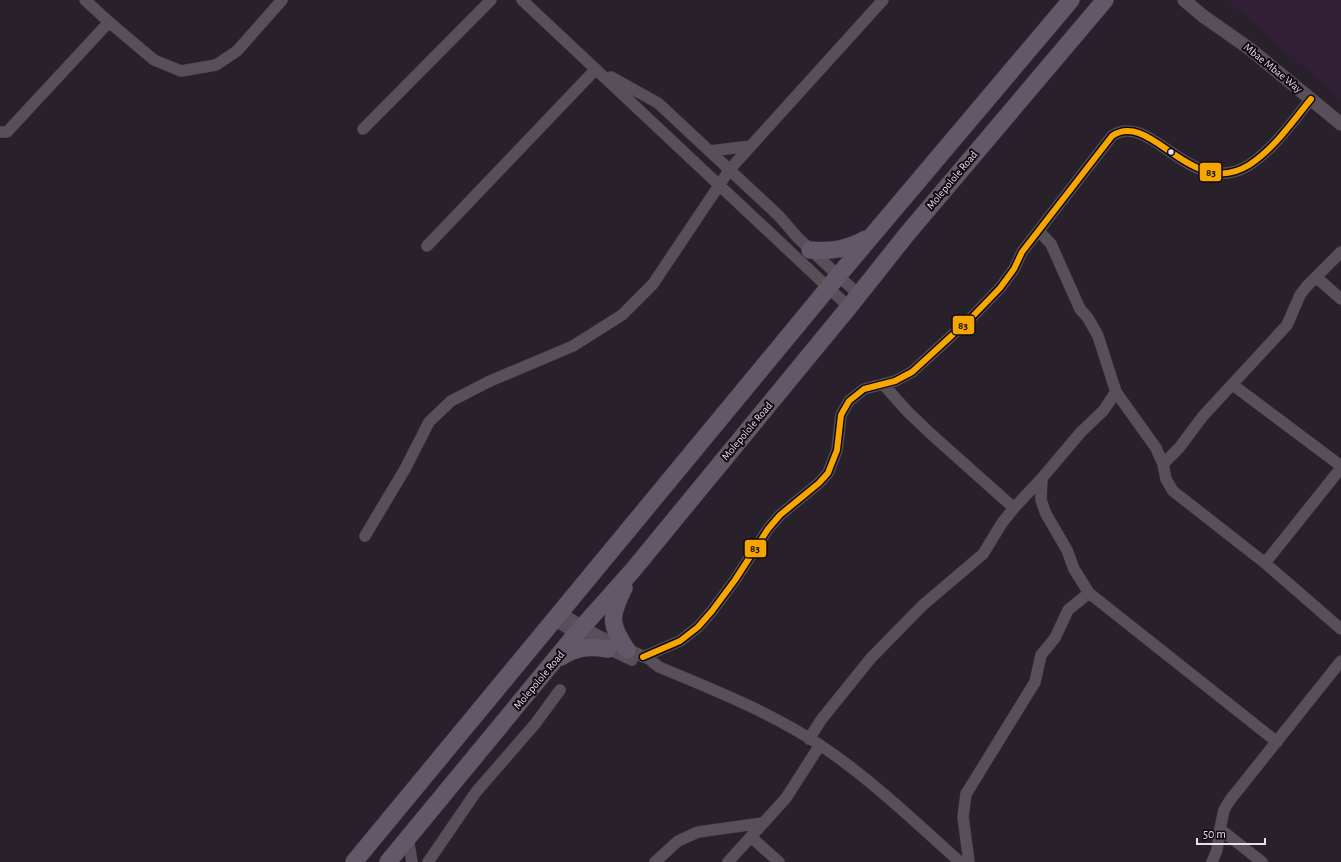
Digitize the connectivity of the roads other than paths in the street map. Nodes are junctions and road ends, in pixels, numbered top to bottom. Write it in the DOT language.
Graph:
graph roads {
  1 [pos="85,0"];
  2 [pos="282,0"];
  3 [pos="491,0"];
  4 [pos="522,0"];
  5 [pos="883,0"];
  6 [pos="1071,0"];
  7 [pos="1105,0"];
  8 [pos="1184,0"];
  9 [pos="1198,0"];
  10 [pos="109,22"];
  11 [pos="1224,29"];
  12 [pos="596,69"];
  13 [pos="1311,99"];
  14 [pos="1341,124"];
  15 [pos="363,129"];
  16 [pos="0,132"];
  17 [pos="751,146"];
  18 [pos="710,151"];
  19 [pos="730,169"];
  20 [pos="720,184"];
  21 [pos="1039,230"];
  22 [pos="871,236"];
  23 [pos="804,244"];
  24 [pos="427,246"];
  25 [pos="789,250"];
  26 [pos="1341,252"];
  27 [pos="1316,277"];
  28 [pos="834,282"];
  29 [pos="1341,299"];
  30 [pos="854,301"];
  31 [pos="883,384"];
  32 [pos="1233,385"];
  33 [pos="1116,392"];
  34 [pos="1163,464"];
  35 [pos="1341,467"];
  36 [pos="1042,478"];
  37 [pos="1014,508"];
  38 [pos="364,536"];
  39 [pos="1265,563"];
  40 [pos="633,570"];
  41 [pos="1089,593"];
  42 [pos="558,616"];
  43 [pos="1341,629"];
  44 [pos="580,631"];
  45 [pos="608,650"];
  46 [pos="627,650"];
  47 [pos="643,657"];
  48 [pos="555,661"];
  49 [pos="1341,662"];
  50 [pos="659,667"];
  51 [pos="560,690"];
  52 [pos="810,738"];
  53 [pos="1277,742"];
  54 [pos="820,745"];
  55 [pos="763,823"];
  56 [pos="1220,829"];
  57 [pos="751,836"];
  58 [pos="408,838"];
  59 [pos="354,862"];
  60 [pos="388,862"];
  61 [pos="412,862"];
  62 [pos="428,862"];
  63 [pos="654,862"];
  64 [pos="728,862"];
  65 [pos="779,862"];
  66 [pos="960,862"];
  67 [pos="969,862"];
  68 [pos="1212,862"];
  69 [pos="1262,862"];
  1 -- 10 [label="street"];
  2 -- 10 [label="street"];
  3 -- 15 [label="street"];
  4 -- 12 [label="street"];
  5 -- 17 [label="street"];
  6 -- 22 [label="main road"];
  7 -- 30 [label="main road, Molepolole Road"];
  8 -- 11 [label="street, Mbae Mbae Way"];
  9 -- 11 [label="street, Mbae Mbae Way"];
  10 -- 16 [label="street"];
  11 -- 13 [label="street, Mbae Mbae Way"];
  12 -- 18 [label="street"];
  12 -- 20 [label="street"];
  12 -- 24 [label="street"];
  13 -- 14 [label="street, Mbae Mbae Way"];
  13 -- 21 [label="street"];
  17 -- 18 [label="street"];
  17 -- 19 [label="street"];
  18 -- 19 [label="street"];
  19 -- 20 [label="street"];
  19 -- 23 [label="street"];
  20 -- 25 [label="street"];
  20 -- 38 [label="street"];
  21 -- 31 [label="street"];
  21 -- 33 [label="street"];
  22 -- 23 [label="main road"];
  22 -- 28 [label="main road"];
  23 -- 25 [label="street"];
  23 -- 28 [label="street"];
  25 -- 28 [label="street"];
  26 -- 27 [label="street"];
  27 -- 29 [label="street"];
  27 -- 32 [label="street"];
  28 -- 30 [label="street"];
  28 -- 42 [label="main road"];
  30 -- 40 [label="main road, Molepolole Road"];
  31 -- 37 [label="street"];
  31 -- 47 [label="street"];
  32 -- 34 [label="street"];
  32 -- 35 [label="street"];
  33 -- 34 [label="street"];
  33 -- 36 [label="street"];
  34 -- 39 [label="street"];
  35 -- 39 [label="street"];
  36 -- 37 [label="street"];
  36 -- 41 [label="street"];
  37 -- 52 [label="street"];
  39 -- 43 [label="street"];
  40 -- 44 [label="main road, Molepolole Road"];
  40 -- 46 [label="main road"];
  41 -- 53 [label="street"];
  41 -- 67 [label="street"];
  42 -- 44 [label="street"];
  42 -- 59 [label="main road"];
  44 -- 45 [label="street"];
  44 -- 46 [label="street"];
  44 -- 48 [label="main road, Molepolole Road"];
  45 -- 48 [label="main road"];
  45 -- 50 [label="street"];
  46 -- 47 [label="street"];
  47 -- 50 [label="street"];
  48 -- 58 [label="main road, Molepolole Road"];
  49 -- 53 [label="street"];
  50 -- 52 [label="street"];
  51 -- 62 [label="street"];
  52 -- 54 [label="street"];
  53 -- 56 [label="street"];
  54 -- 55 [label="street"];
  54 -- 66 [label="street"];
  55 -- 57 [label="street"];
  55 -- 63 [label="street"];
  56 -- 68 [label="street"];
  56 -- 69 [label="street"];
  57 -- 64 [label="street"];
  57 -- 65 [label="street"];
  58 -- 60 [label="main road, Molepolole Road"];
  58 -- 61 [label="street"];
}
